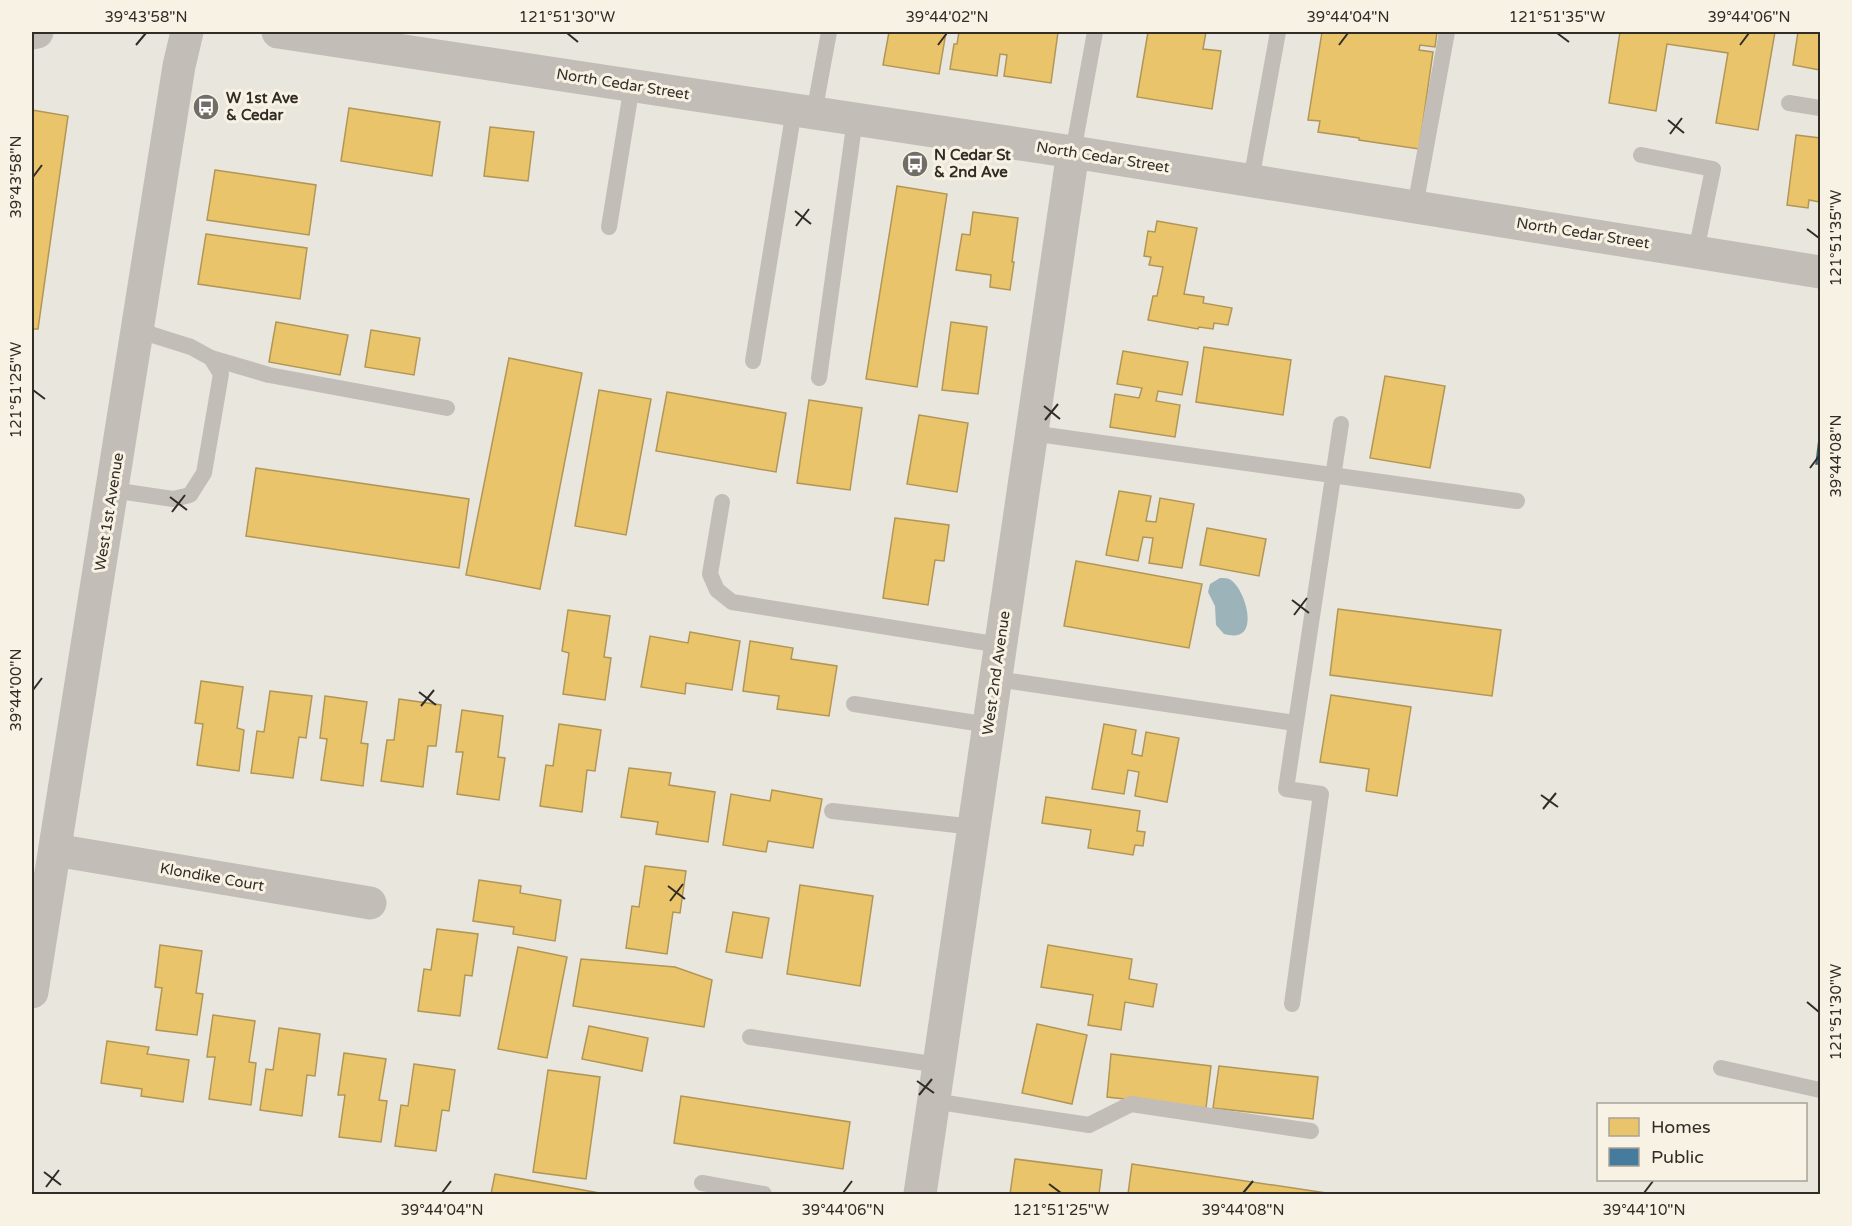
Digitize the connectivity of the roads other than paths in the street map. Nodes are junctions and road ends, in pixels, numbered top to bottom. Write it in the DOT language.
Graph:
graph roads {
  1 [pos="37,32"];
  2 [pos="187,32"];
  3 [pos="278,32"];
  4 [pos="828,32"];
  5 [pos="1095,32"];
  6 [pos="1278,32"];
  7 [pos="1447,32"];
  8 [pos="32,33"];
  9 [pos="388,40"];
  10 [pos="632,85"];
  11 [pos="1789,103"];
  12 [pos="1821,108"];
  13 [pos="804,111"];
  14 [pos="855,119"];
  15 [pos="1073,152"];
  16 [pos="1641,155"];
  17 [pos="1251,180"];
  18 [pos="1415,207"];
  19 [pos="609,227"];
  20 [pos="1696,251"];
  21 [pos="1821,272"];
  22 [pos="137,330"];
  23 [pos="211,358"];
  24 [pos="753,361"];
  25 [pos="819,378"];
  26 [pos="447,408"];
  27 [pos="1341,424"];
  28 [pos="1031,433"];
  29 [pos="1333,476"];
  30 [pos="112,490"];
  31 [pos="1517,501"];
  32 [pos="722,502"];
  33 [pos="1000,645"];
  34 [pos="996,679"];
  35 [pos="854,704"];
  36 [pos="1295,723"];
  37 [pos="989,725"];
  38 [pos="832,811"];
  39 [pos="974,827"];
  40 [pos="55,850"];
  41 [pos="370,903"];
  42 [pos="32,992"];
  43 [pos="1292,1004"];
  44 [pos="750,1037"];
  45 [pos="939,1065"];
  46 [pos="1721,1068"];
  47 [pos="1821,1090"];
  48 [pos="933,1101"];
  49 [pos="1311,1131"];
  50 [pos="702,1183"];
  51 [pos="764,1194"];
  52 [pos="920,1194"];
  1 -- 8 [label="street"];
  2 -- 22 [label="street, West 1st Avenue"];
  3 -- 9 [label="street, North Cedar Street"];
  4 -- 13 [label="lane"];
  5 -- 15 [label="lane"];
  6 -- 17 [label="lane"];
  7 -- 18 [label="lane"];
  9 -- 10 [label="street, North Cedar Street"];
  10 -- 13 [label="street, North Cedar Street"];
  10 -- 19 [label="lane"];
  11 -- 12 [label="lane"];
  13 -- 14 [label="street, North Cedar Street"];
  13 -- 24 [label="lane"];
  14 -- 15 [label="street, North Cedar Street"];
  14 -- 25 [label="lane"];
  15 -- 17 [label="street, North Cedar Street"];
  15 -- 28 [label="street, West 2nd Avenue"];
  16 -- 20 [label="lane"];
  17 -- 18 [label="street, North Cedar Street"];
  18 -- 20 [label="street, North Cedar Street"];
  20 -- 21 [label="street, North Cedar Street"];
  22 -- 23 [label="lane"];
  22 -- 30 [label="street, West 1st Avenue"];
  23 -- 26 [label="lane"];
  23 -- 30 [label="lane"];
  27 -- 29 [label="lane"];
  28 -- 29 [label="lane"];
  28 -- 33 [label="street, West 2nd Avenue"];
  29 -- 31 [label="lane"];
  29 -- 36 [label="lane"];
  30 -- 40 [label="street, West 1st Avenue"];
  32 -- 33 [label="lane"];
  33 -- 34 [label="street, West 2nd Avenue"];
  34 -- 36 [label="lane"];
  34 -- 37 [label="street, West 2nd Avenue"];
  35 -- 37 [label="lane"];
  36 -- 43 [label="lane"];
  37 -- 39 [label="street, West 2nd Avenue"];
  38 -- 39 [label="lane"];
  39 -- 45 [label="street, West 2nd Avenue"];
  40 -- 41 [label="street, Klondike Court"];
  40 -- 42 [label="street, West 1st Avenue"];
  44 -- 45 [label="lane"];
  45 -- 48 [label="street, West 2nd Avenue"];
  46 -- 47 [label="lane"];
  48 -- 49 [label="lane"];
  48 -- 52 [label="street, West 2nd Avenue"];
  50 -- 51 [label="lane"];
}
